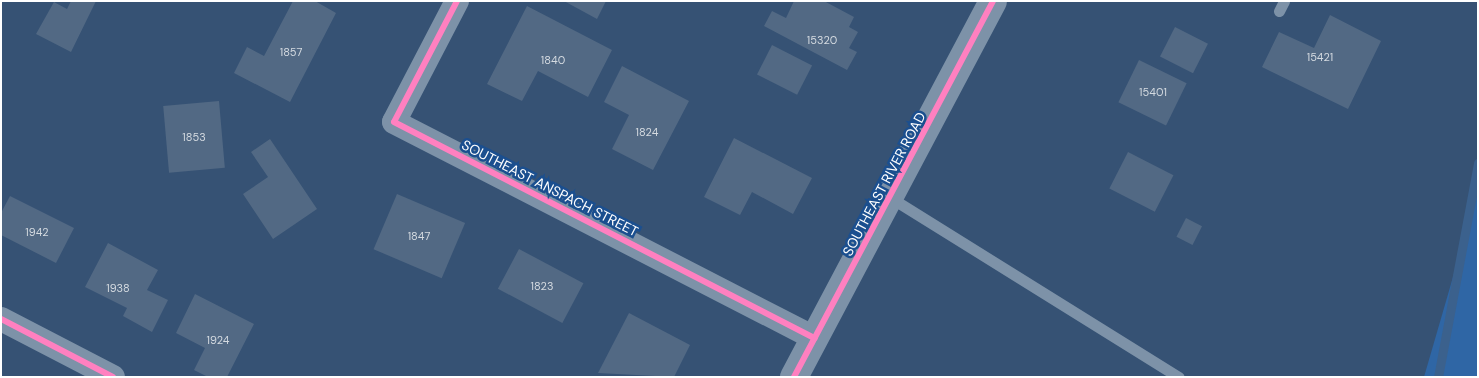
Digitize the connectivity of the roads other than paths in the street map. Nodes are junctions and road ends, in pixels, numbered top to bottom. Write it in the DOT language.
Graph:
graph roads {
  1 [pos="457,1"];
  2 [pos="993,1"];
  3 [pos="891,198"];
  4 [pos="1,319"];
  5 [pos="815,338"];
  6 [pos="112,377"];
  7 [pos="794,377"];
  8 [pos="1179,377"];
  1 -- 5 [label="street, SOUTHEAST ANSPACH STREET"];
  2 -- 3 [label="street, SOUTHEAST RIVER ROAD"];
  3 -- 5 [label="street, SOUTHEAST RIVER ROAD"];
  3 -- 8 [label="lane"];
  4 -- 6 [label="street"];
  5 -- 7 [label="street, SOUTHEAST RIVER ROAD"];
}
